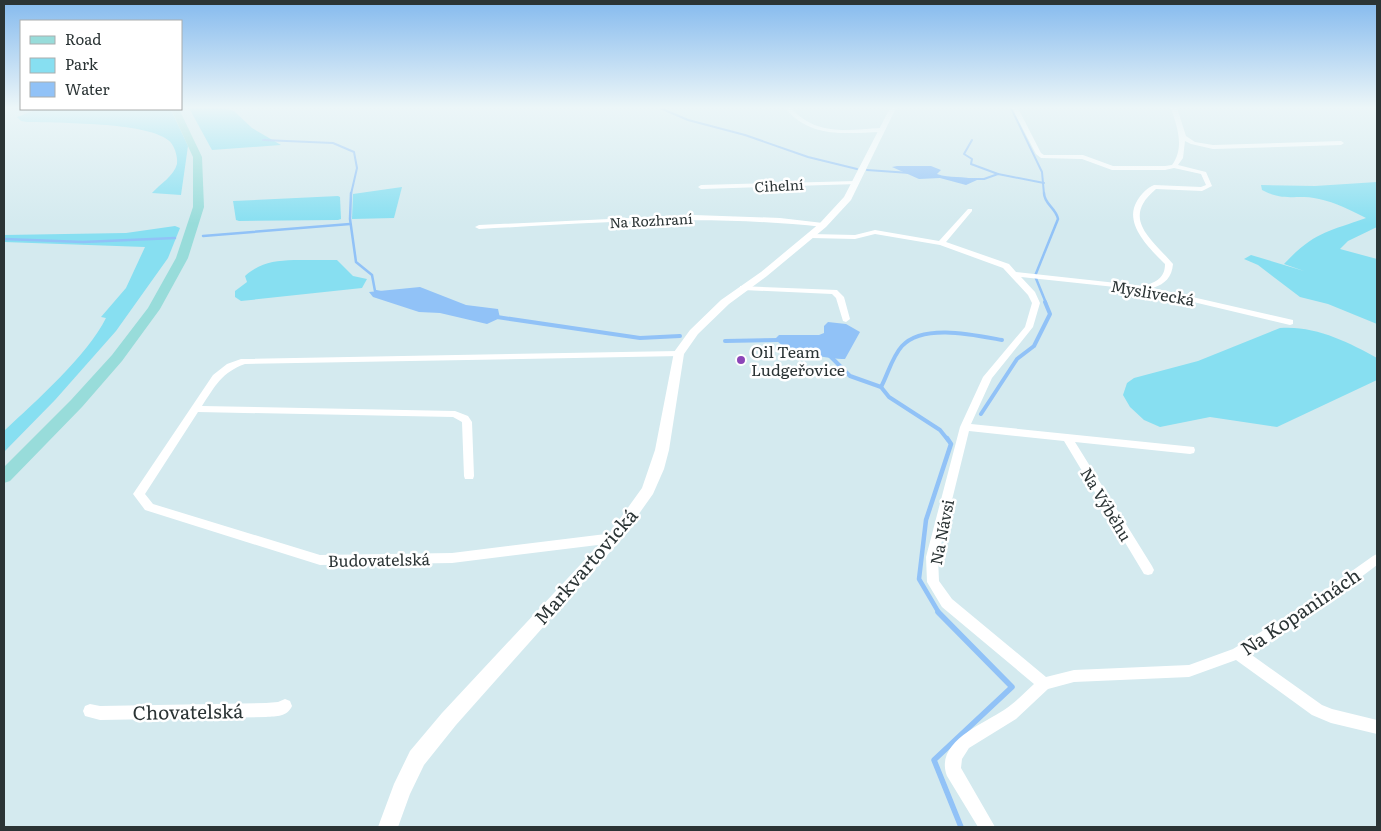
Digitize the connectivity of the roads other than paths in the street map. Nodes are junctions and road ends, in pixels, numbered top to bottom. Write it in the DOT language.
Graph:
graph roads {
  1 [pos="194,147"];
  2 [pos="873,147"];
  3 [pos="1035,147"];
  4 [pos="1182,147"];
  5 [pos="1174,166"];
  6 [pos="856,183"];
  7 [pos="701,188"];
  8 [pos="970,210"];
  9 [pos="823,225"];
  10 [pos="480,227"];
  11 [pos="810,236"];
  12 [pos="942,243"];
  13 [pos="1014,274"];
  14 [pos="743,288"];
  15 [pos="1143,288"];
  16 [pos="846,319"];
  17 [pos="1290,322"];
  18 [pos="678,354"];
  19 [pos="195,409"];
  20 [pos="965,427"];
  21 [pos="1067,437"];
  22 [pos="1190,450"];
  23 [pos="469,476"];
  24 [pos="4,477"];
  25 [pos="614,538"];
  26 [pos="1377,559"];
  27 [pos="1148,570"];
  28 [pos="1238,653"];
  29 [pos="1044,684"];
  30 [pos="285,706"];
  31 [pos="90,711"];
  32 [pos="1377,727"];
  33 [pos="388,827"];
  34 [pos="987,827"];
  1 -- 24 [label="main road"];
  2 -- 6 [label="street, Markvartovická"];
  3 -- 5 [label="street"];
  4 -- 5 [label="street"];
  5 -- 15 [label="street"];
  6 -- 7 [label="street, Cihelní"];
  6 -- 9 [label="street, Markvartovická"];
  8 -- 12 [label="street"];
  9 -- 10 [label="street, Na Rozhraní"];
  9 -- 11 [label="street, Markvartovická"];
  11 -- 12 [label="street, Na Návsi"];
  11 -- 14 [label="street, Markvartovická"];
  12 -- 13 [label="street, Na Návsi"];
  13 -- 15 [label="street, Myslivecká"];
  13 -- 20 [label="street, Na Návsi"];
  14 -- 16 [label="street"];
  14 -- 18 [label="street, Markvartovická"];
  15 -- 17 [label="street, Myslivecká"];
  18 -- 19 [label="street, Budovatelská"];
  18 -- 25 [label="street, Markvartovická"];
  19 -- 23 [label="street"];
  19 -- 25 [label="street, Budovatelská"];
  20 -- 21 [label="street, Na Výběhu"];
  20 -- 29 [label="street, Na Návsi"];
  21 -- 22 [label="street, Na Výběhu"];
  21 -- 27 [label="street, Na Výběhu"];
  25 -- 33 [label="street, Markvartovická"];
  26 -- 28 [label="street, Na Kopaninách"];
  28 -- 29 [label="street, Na Kopaninách"];
  28 -- 32 [label="street"];
  29 -- 34 [label="street"];
  30 -- 31 [label="street, Chovatelská"];
}
